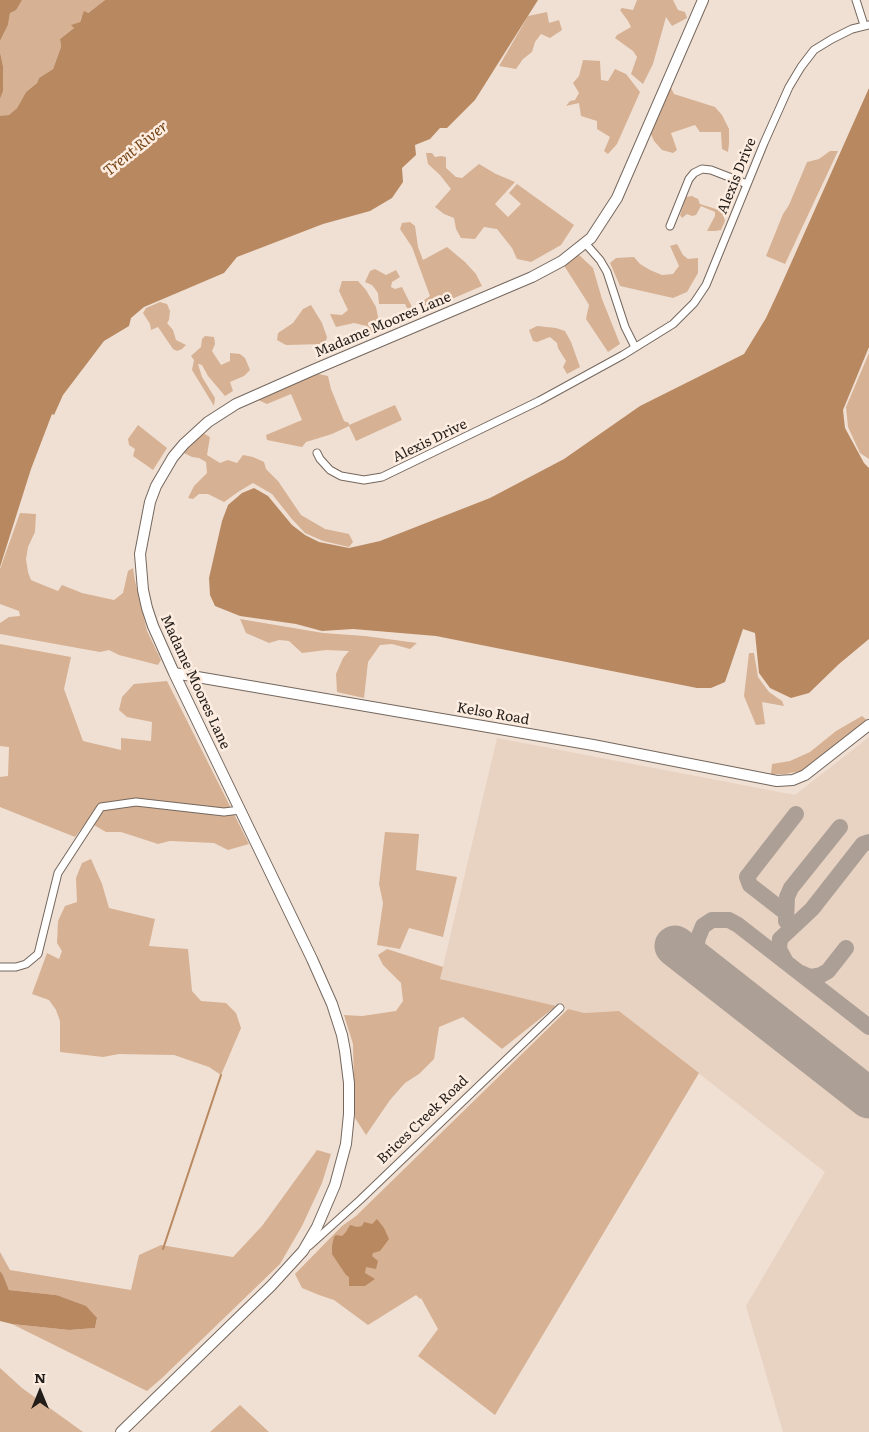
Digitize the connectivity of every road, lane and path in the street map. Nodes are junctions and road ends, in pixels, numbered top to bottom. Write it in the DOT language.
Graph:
graph roads {
  1 [pos="703,0"];
  2 [pos="856,0"];
  3 [pos="867,25"];
  4 [pos="747,184"];
  5 [pos="670,226"];
  6 [pos="585,243"];
  7 [pos="634,347"];
  8 [pos="317,453"];
  9 [pos="174,673"];
  10 [pos="869,725"];
  11 [pos="240,810"];
  12 [pos="0,967"];
  13 [pos="560,1008"];
  14 [pos="304,1249"];
  15 [pos="121,1432"];
  1 -- 6 [label="street, Madame Moores Lane"];
  2 -- 3 [label="street"];
  3 -- 4 [label="street, Alexis Drive"];
  4 -- 5 [label="street"];
  4 -- 7 [label="street, Alexis Drive"];
  6 -- 7 [label="street"];
  6 -- 9 [label="street, Madame Moores Lane"];
  7 -- 8 [label="street, Alexis Drive"];
  9 -- 10 [label="street, Kelso Road"];
  9 -- 11 [label="street, Madame Moores Lane"];
  11 -- 12 [label="street"];
  11 -- 14 [label="street, Madame Moores Lane"];
  13 -- 14 [label="street, Brices Creek Road"];
  14 -- 15 [label="street, Madame Moores Lane"];
}
